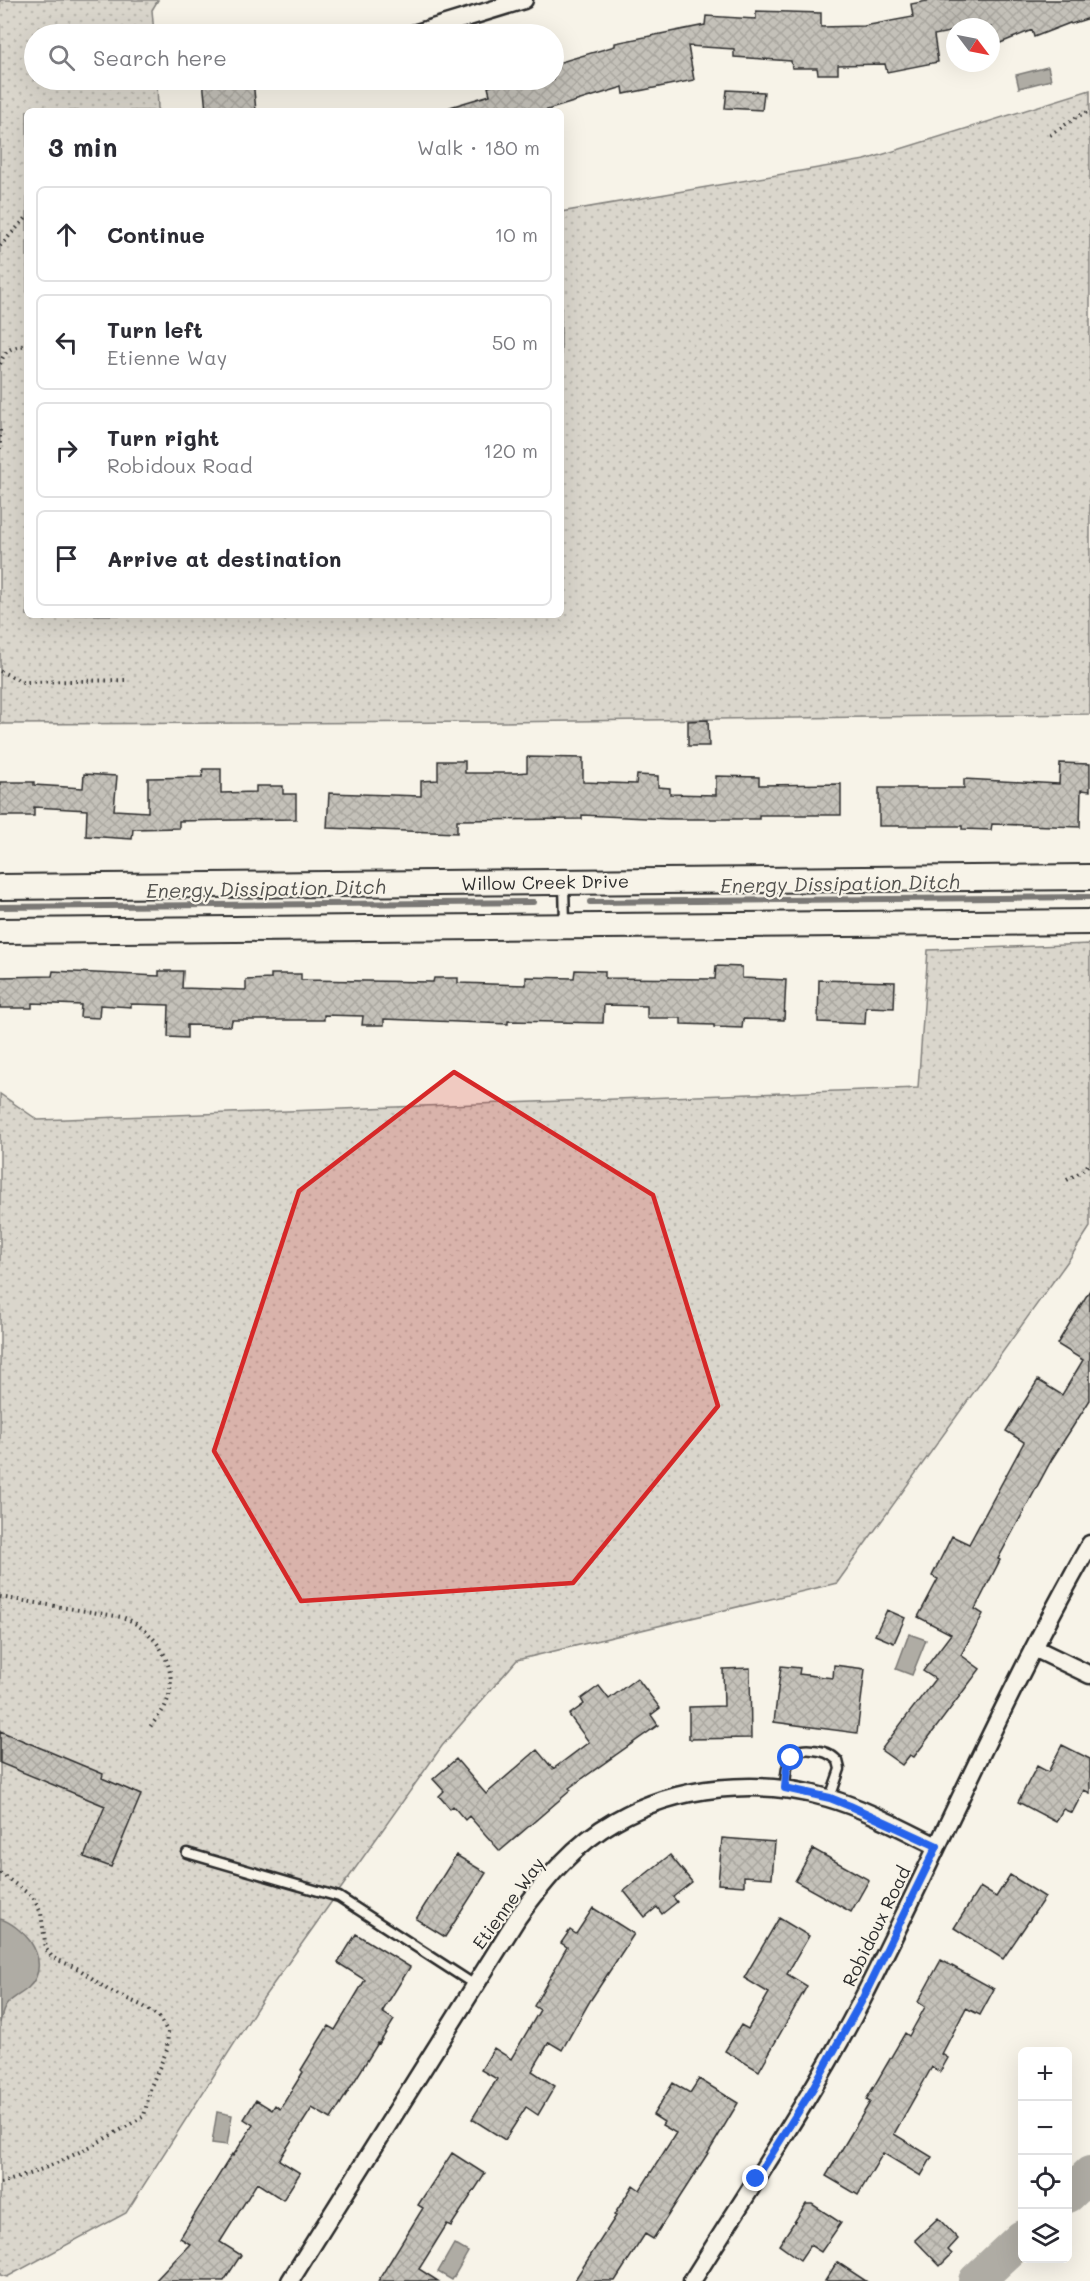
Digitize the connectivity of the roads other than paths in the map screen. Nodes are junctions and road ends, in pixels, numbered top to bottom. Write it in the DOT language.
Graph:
graph roads {
  1 [pos="524,0"];
  2 [pos="446,24"];
  3 [pos="1090,877"];
  4 [pos="563,882"];
  5 [pos="0,887"];
  6 [pos="1090,922"];
  7 [pos="565,927"];
  8 [pos="0,931"];
  9 [pos="1090,1544"];
  10 [pos="1034,1648"];
  11 [pos="1090,1675"];
  12 [pos="785,1788"];
  13 [pos="830,1798"];
  14 [pos="937,1846"];
  15 [pos="188,1853"];
  16 [pos="475,1985"];
  17 [pos="290,2281"];
  18 [pos="692,2281"];
  1 -- 2 [label="street"];
  3 -- 4 [label="street, Willow Creek Drive"];
  4 -- 5 [label="street, Willow Creek Drive"];
  4 -- 7 [label="lane"];
  6 -- 7 [label="street"];
  7 -- 8 [label="street"];
  9 -- 10 [label="street, Robidoux Road"];
  10 -- 11 [label="street"];
  10 -- 14 [label="street, Robidoux Road"];
  12 -- 13 [label="street, Etienne Way"];
  12 -- 13 [label="lane"];
  12 -- 16 [label="street, Etienne Way"];
  13 -- 14 [label="street, Etienne Way"];
  14 -- 18 [label="street, Robidoux Road"];
  15 -- 16 [label="lane"];
  16 -- 17 [label="street, Etienne Way"];
}
